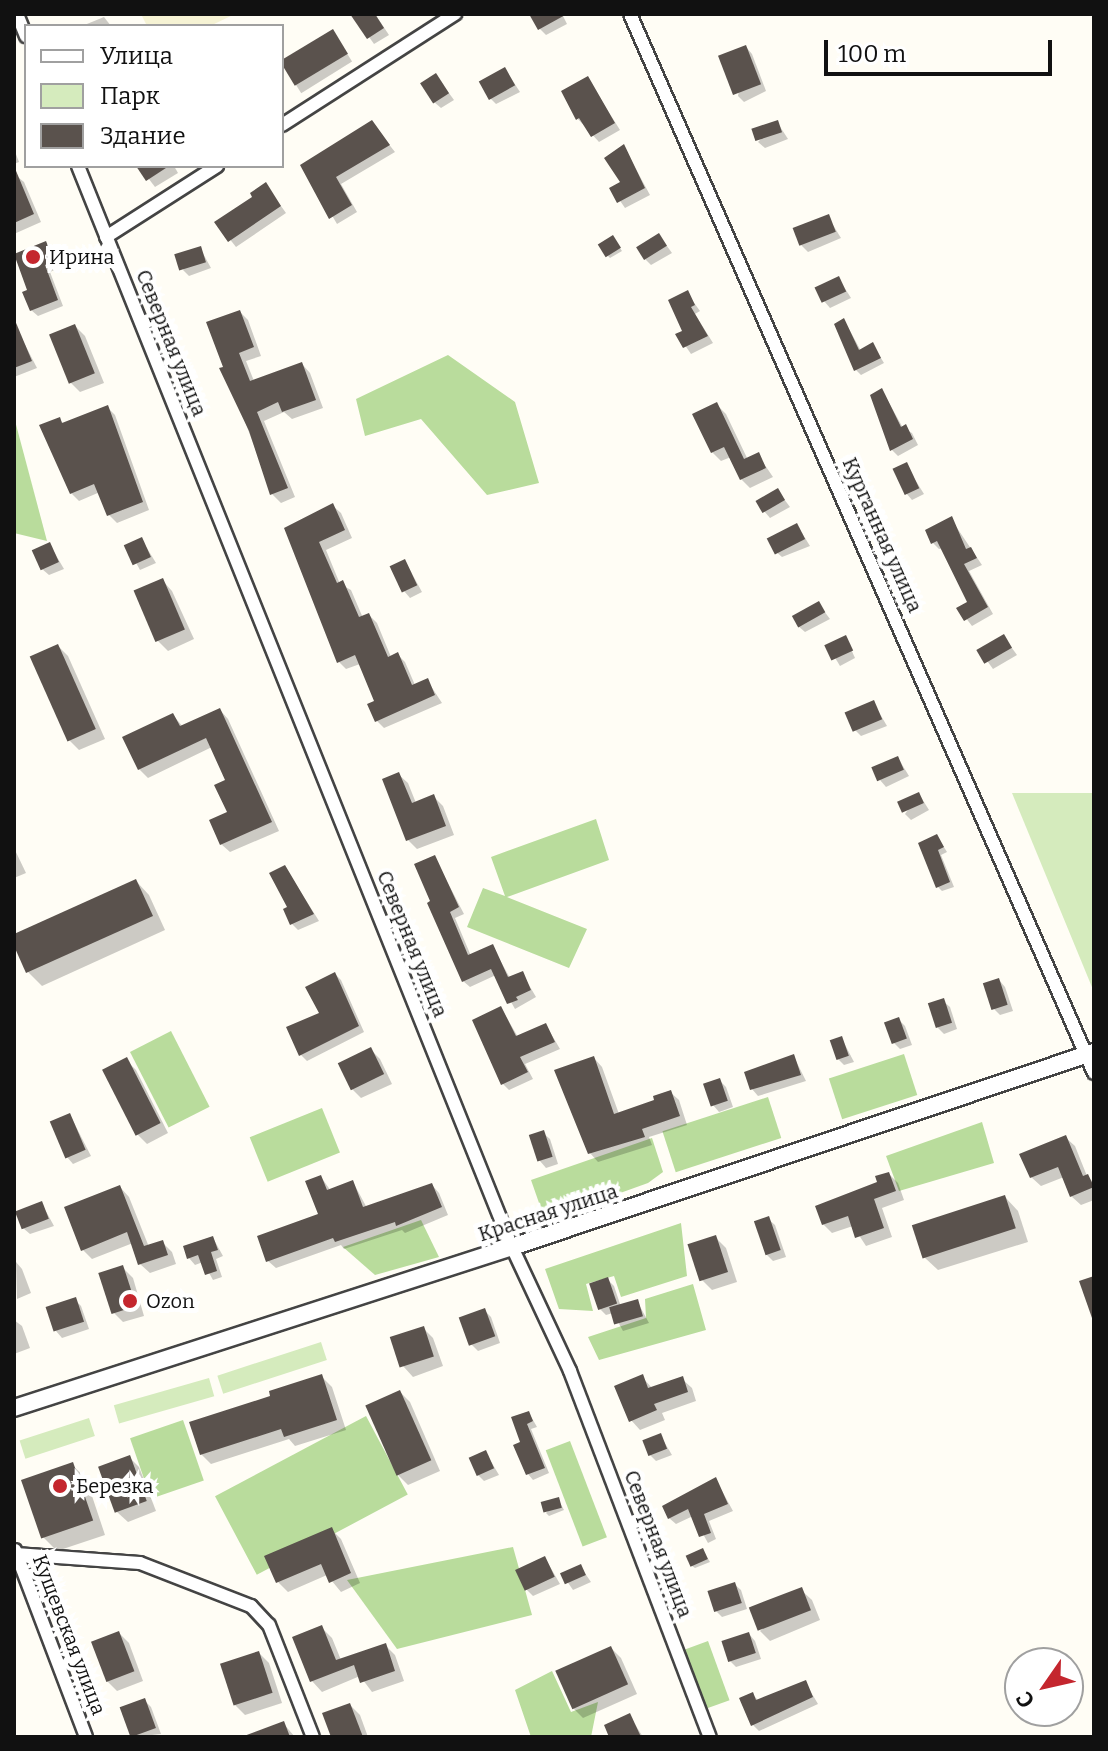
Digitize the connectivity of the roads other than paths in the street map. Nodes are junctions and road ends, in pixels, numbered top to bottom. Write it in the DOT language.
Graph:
graph roads {
  1 [pos="455,14"];
  2 [pos="630,14"];
  3 [pos="284,124"];
  4 [pos="79,168"];
  5 [pos="214,168"];
  6 [pos="106,237"];
  7 [pos="1090,1053"];
  8 [pos="1094,1073"];
  9 [pos="512,1247"];
  10 [pos="14,1408"];
  11 [pos="15,1551"];
  12 [pos="86,1737"];
  13 [pos="313,1737"];
  14 [pos="710,1737"];
  1 -- 3 [label="street"];
  2 -- 7 [label="street, Курганная улица"];
  4 -- 6 [label="street, Северная улица"];
  5 -- 6 [label="street"];
  6 -- 9 [label="street, Северная улица"];
  7 -- 8 [label="street, Курганная улица"];
  7 -- 9 [label="street, Красная улица"];
  9 -- 10 [label="street, Красная улица"];
  9 -- 14 [label="street, Северная улица"];
  11 -- 12 [label="street, Кущевская улица"];
  11 -- 13 [label="street"];
}
